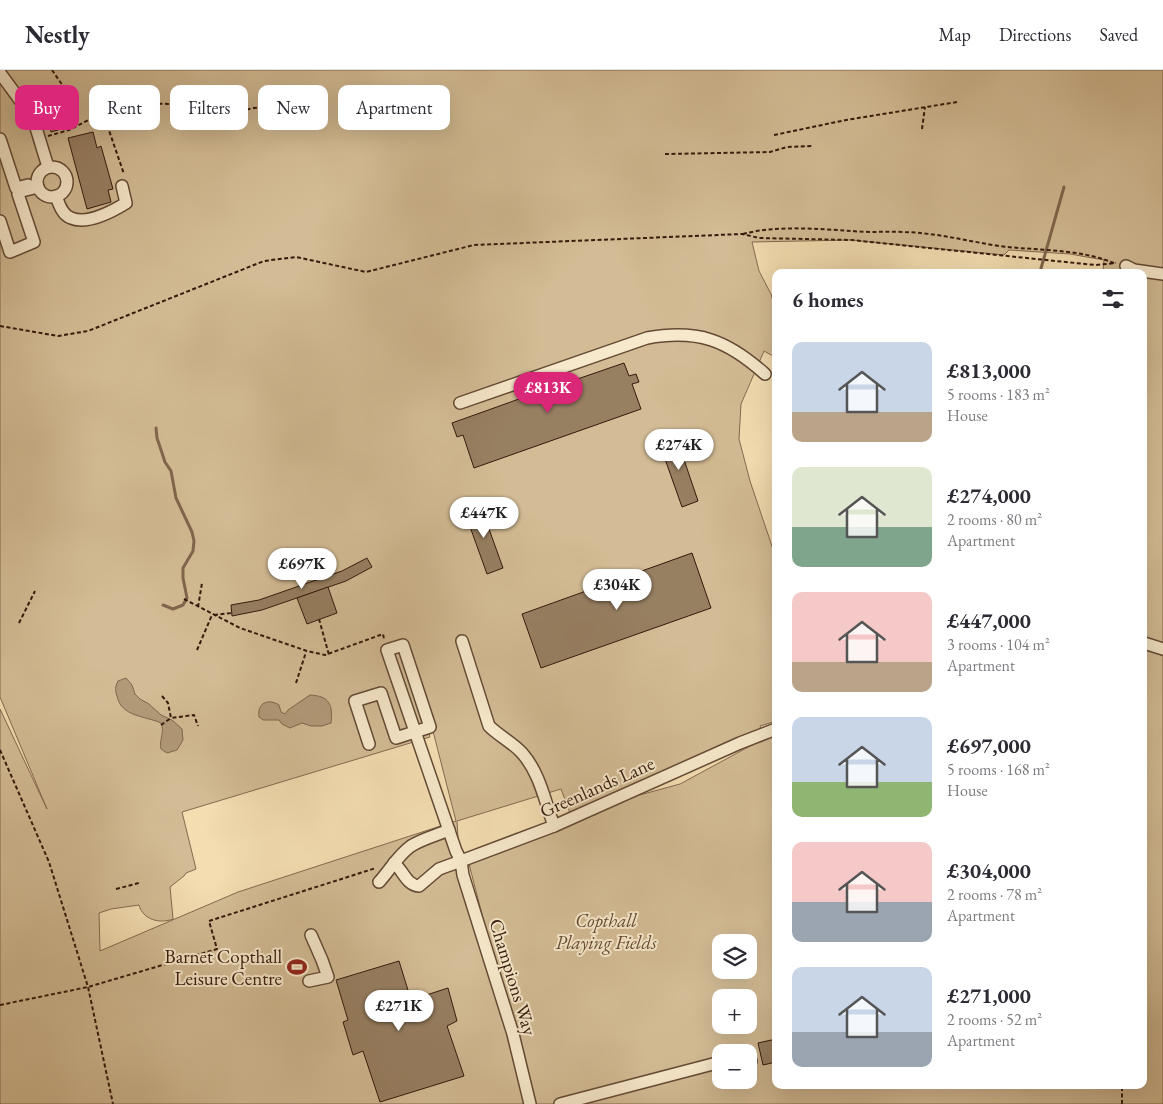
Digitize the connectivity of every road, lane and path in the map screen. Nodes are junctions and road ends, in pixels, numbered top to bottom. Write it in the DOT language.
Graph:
graph roads {
  1 [pos="52,70"];
  2 [pos="0,73"];
  3 [pos="62,85"];
  4 [pos="957,102"];
  5 [pos="160,103"];
  6 [pos="925,107"];
  7 [pos="258,108"];
  8 [pos="89,120"];
  9 [pos="922,129"];
  10 [pos="108,130"];
  11 [pos="774,135"];
  12 [pos="39,138"];
  13 [pos="0,139"];
  14 [pos="813,146"];
  15 [pos="665,154"];
  16 [pos="48,167"];
  17 [pos="123,180"];
  18 [pos="38,185"];
  19 [pos="56,196"];
  20 [pos="0,221"];
  21 [pos="742,234"];
  22 [pos="5,255"];
  23 [pos="1121,265"];
  24 [pos="1131,269"];
  25 [pos="1147,272"];
  26 [pos="1163,274"];
  27 [pos="0,326"];
  28 [pos="765,374"];
  29 [pos="460,402"];
  30 [pos="202,584"];
  31 [pos="35,591"];
  32 [pos="184,599"];
  33 [pos="198,607"];
  34 [pos="232,613"];
  35 [pos="212,615"];
  36 [pos="319,620"];
  37 [pos="20,623"];
  38 [pos="462,641"];
  39 [pos="1147,644"];
  40 [pos="390,649"];
  41 [pos="197,650"];
  42 [pos="1163,650"];
  43 [pos="307,651"];
  44 [pos="329,654"];
  45 [pos="296,683"];
  46 [pos="400,687"];
  47 [pos="381,693"];
  48 [pos="162,696"];
  49 [pos="170,718"];
  50 [pos="161,725"];
  51 [pos="198,726"];
  52 [pos="772,731"];
  53 [pos="414,732"];
  54 [pos="369,744"];
  55 [pos="0,750"];
  56 [pos="554,826"];
  57 [pos="449,830"];
  58 [pos="461,861"];
  59 [pos="394,862"];
  60 [pos="381,866"];
  61 [pos="379,882"];
  62 [pos="139,883"];
  63 [pos="116,889"];
  64 [pos="311,935"];
  65 [pos="309,981"];
  66 [pos="88,987"];
  67 [pos="0,1005"];
  68 [pos="712,1064"];
  69 [pos="1122,1089"];
  70 [pos="113,1104"];
  71 [pos="530,1104"];
  72 [pos="560,1104"];
  73 [pos="1122,1104"];
  1 -- 3 [label="path"];
  2 -- 12 [label="street"];
  4 -- 6 [label="path"];
  5 -- 7 [label="path"];
  6 -- 9 [label="path"];
  6 -- 11 [label="path"];
  8 -- 12 [label="path"];
  10 -- 17 [label="path"];
  12 -- 16 [label="street"];
  13 -- 18 [label="street"];
  14 -- 15 [label="path"];
  16 -- 18 [label="street"];
  16 -- 19 [label="street"];
  17 -- 19 [label="street"];
  18 -- 19 [label="street"];
  18 -- 22 [label="street"];
  20 -- 22 [label="street"];
  21 -- 23 [label="path"];
  21 -- 23 [label="path"];
  21 -- 27 [label="path"];
  23 -- 24 [label="street"];
  25 -- 26 [label="street"];
  28 -- 29 [label="street"];
  30 -- 33 [label="path"];
  31 -- 37 [label="path"];
  32 -- 33 [label="path"];
  33 -- 35 [label="path"];
  34 -- 35 [label="path"];
  35 -- 41 [label="path"];
  35 -- 43 [label="path"];
  36 -- 44 [label="path"];
  38 -- 56 [label="street"];
  39 -- 42 [label="street"];
  40 -- 44 [label="path"];
  40 -- 46 [label="street"];
  40 -- 53 [label="street"];
  43 -- 44 [label="path"];
  43 -- 45 [label="path"];
  46 -- 47 [label="street"];
  46 -- 53 [label="street"];
  47 -- 53 [label="street"];
  47 -- 54 [label="street"];
  48 -- 49 [label="path"];
  49 -- 50 [label="path"];
  49 -- 51 [label="path"];
  52 -- 56 [label="street, Greenlands Lane"];
  53 -- 57 [label="street"];
  55 -- 66 [label="path"];
  56 -- 58 [label="street, Greenlands Lane"];
  57 -- 58 [label="street"];
  57 -- 59 [label="street"];
  58 -- 59 [label="street, Greenlands Lane"];
  58 -- 71 [label="street, Champions Way"];
  59 -- 61 [label="street"];
  60 -- 66 [label="path"];
  62 -- 63 [label="path"];
  64 -- 65 [label="street"];
  66 -- 67 [label="path"];
  66 -- 70 [label="path"];
  68 -- 72 [label="street"];
  69 -- 73 [label="path"];
}
